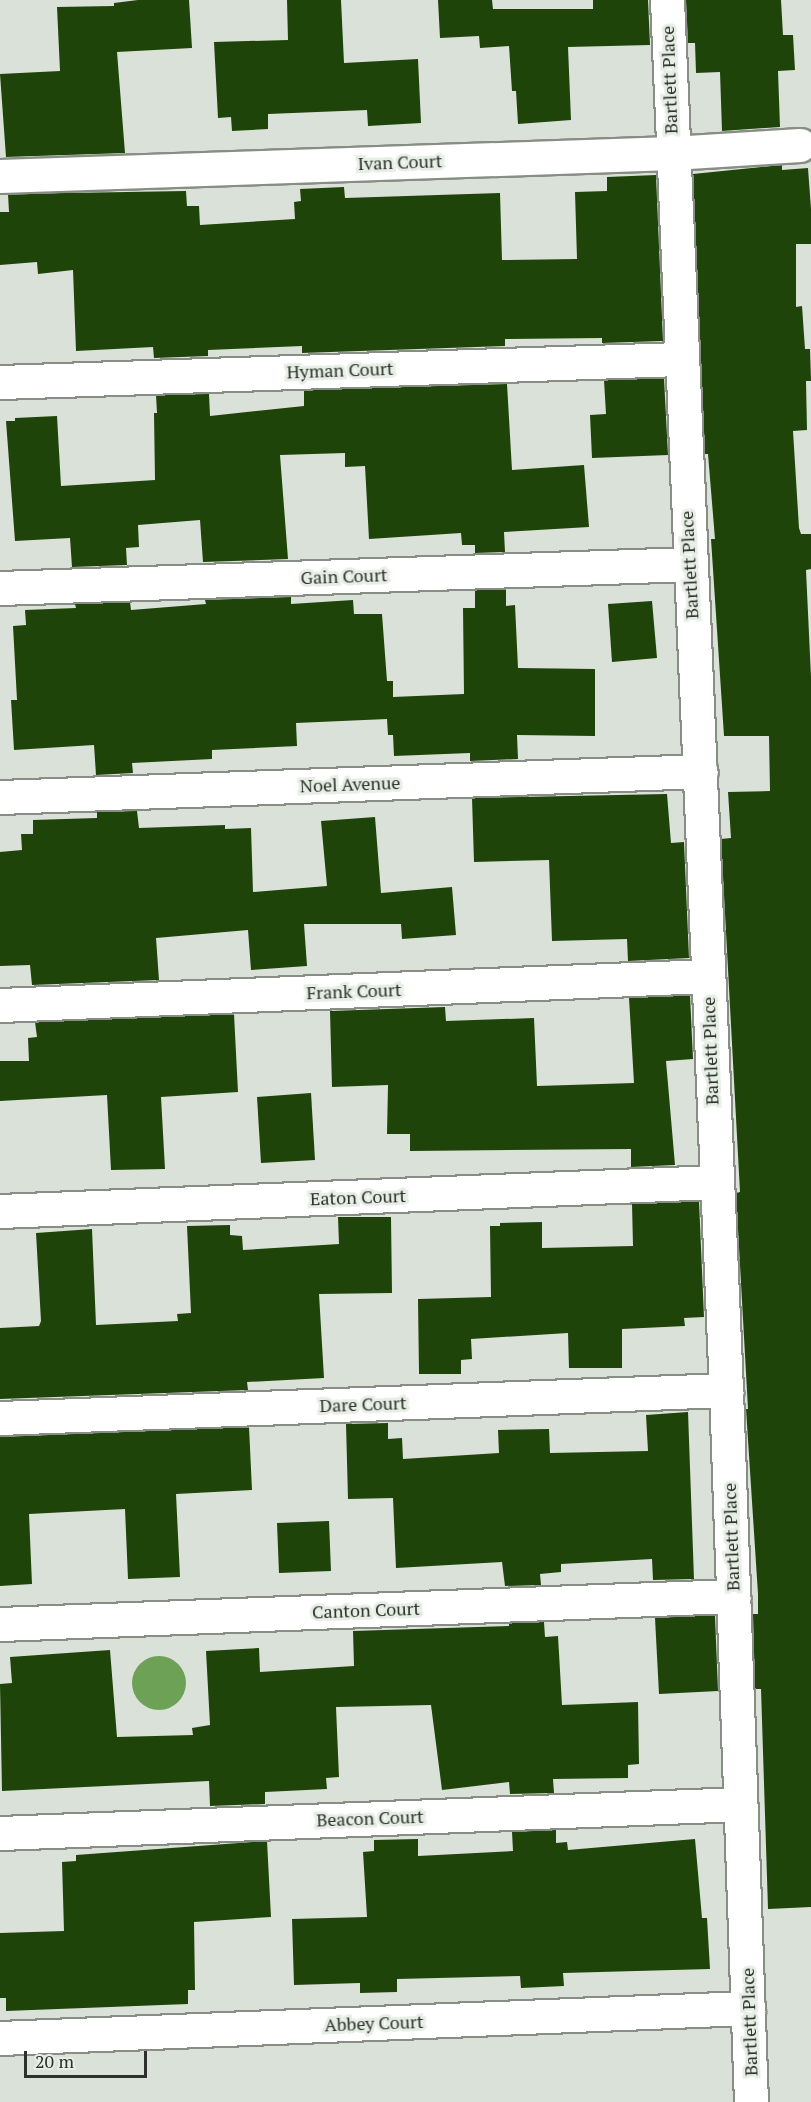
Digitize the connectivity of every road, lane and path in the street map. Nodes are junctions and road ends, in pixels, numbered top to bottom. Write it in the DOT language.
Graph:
graph roads {
  1 [pos="667,0"];
  2 [pos="800,145"];
  3 [pos="672,153"];
  4 [pos="0,176"];
  5 [pos="680,359"];
  6 [pos="0,382"];
  7 [pos="689,564"];
  8 [pos="0,588"];
  9 [pos="701,771"];
  10 [pos="0,797"];
  11 [pos="708,976"];
  12 [pos="0,1005"];
  13 [pos="715,1182"];
  14 [pos="0,1211"];
  15 [pos="726,1390"];
  16 [pos="0,1418"];
  17 [pos="733,1596"];
  18 [pos="0,1624"];
  19 [pos="740,1804"];
  20 [pos="0,1833"];
  21 [pos="748,2008"];
  22 [pos="0,2038"];
  23 [pos="751,2102"];
  1 -- 3 [label="street, Bartlett Place"];
  2 -- 3 [label="street, Ivan Court"];
  3 -- 4 [label="street, Ivan Court"];
  3 -- 5 [label="street, Bartlett Place"];
  5 -- 6 [label="street, Hyman Court"];
  5 -- 7 [label="street, Bartlett Place"];
  7 -- 8 [label="street, Gain Court"];
  7 -- 9 [label="street, Bartlett Place"];
  9 -- 10 [label="street, Noel Avenue"];
  9 -- 11 [label="street, Bartlett Place"];
  11 -- 12 [label="street, Frank Court"];
  11 -- 13 [label="street, Bartlett Place"];
  13 -- 14 [label="street, Eaton Court"];
  13 -- 15 [label="street, Bartlett Place"];
  15 -- 16 [label="street, Dare Court"];
  15 -- 17 [label="street, Bartlett Place"];
  17 -- 18 [label="street, Canton Court"];
  17 -- 19 [label="street, Bartlett Place"];
  19 -- 20 [label="street, Beacon Court"];
  19 -- 21 [label="street, Bartlett Place"];
  21 -- 22 [label="street, Abbey Court"];
  21 -- 23 [label="street, Bartlett Place"];
}
